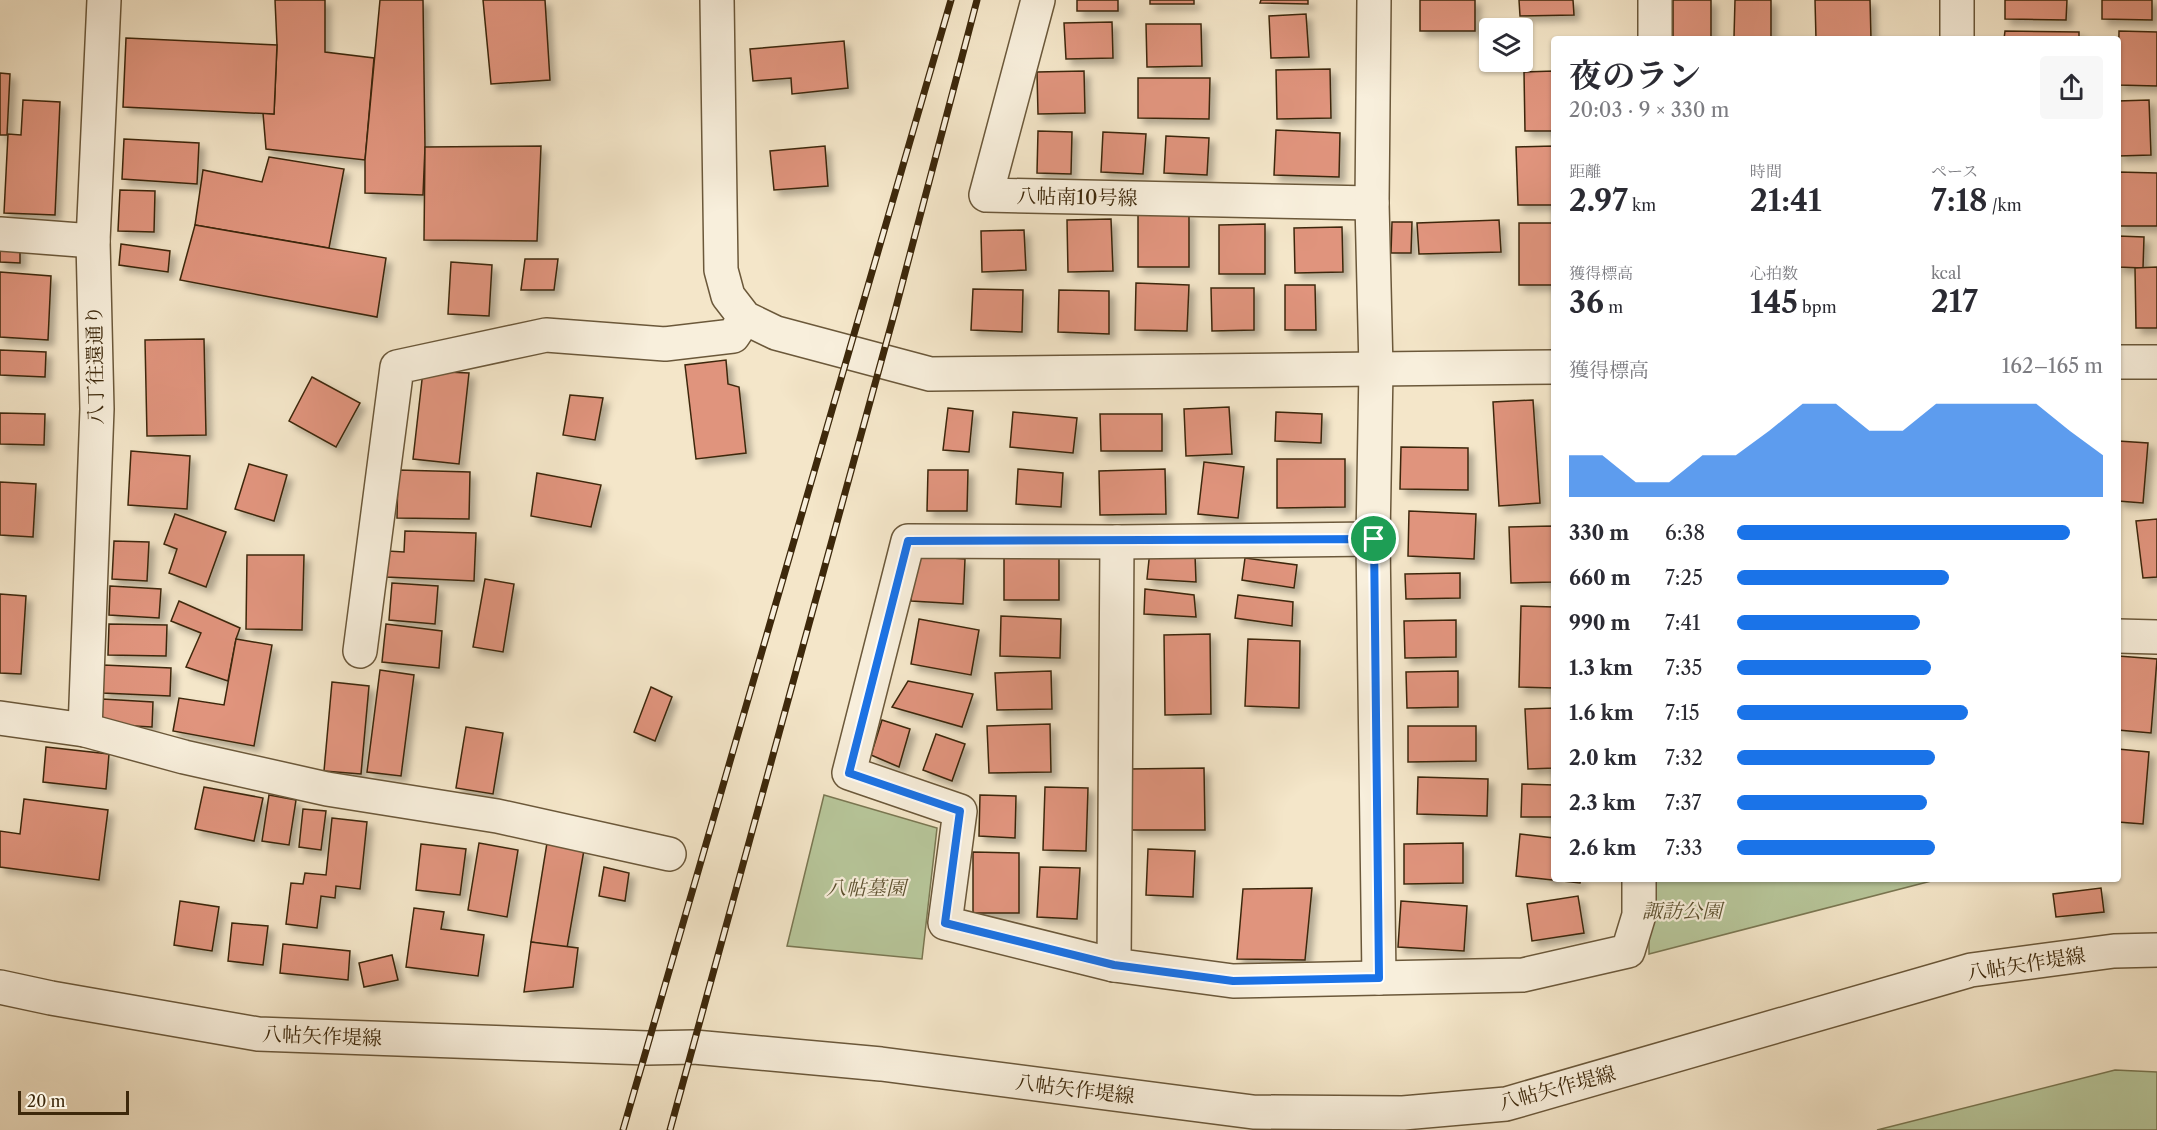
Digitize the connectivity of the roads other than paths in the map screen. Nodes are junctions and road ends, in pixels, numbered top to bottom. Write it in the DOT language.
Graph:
graph roads {
  1 [pos="104,0"];
  2 [pos="717,0"];
  3 [pos="1038,0"];
  4 [pos="1374,0"];
  5 [pos="1655,0"];
  6 [pos="1957,0"];
  7 [pos="1655,36"];
  8 [pos="1957,36"];
  9 [pos="1372,203"];
  10 [pos="0,234"];
  11 [pos="93,242"];
  12 [pos="745,318"];
  13 [pos="2121,362"];
  14 [pos="2157,362"];
  15 [pos="1551,367"];
  16 [pos="1377,369"];
  17 [pos="1374,539"];
  18 [pos="1117,542"];
  19 [pos="2121,636"];
  20 [pos="2157,637"];
  21 [pos="360,651"];
  22 [pos="0,718"];
  23 [pos="85,730"];
  24 [pos="669,854"];
  25 [pos="1639,882"];
  26 [pos="2157,950"];
  27 [pos="1114,965"];
  28 [pos="1379,978"];
  29 [pos="0,987"];
  1 -- 11 [label="street, 八丁往還通り"];
  2 -- 12 [label="street"];
  3 -- 9 [label="street, 八帖南10号線"];
  4 -- 9 [label="street"];
  5 -- 7 [label="street"];
  6 -- 8 [label="street"];
  9 -- 16 [label="street"];
  10 -- 11 [label="street"];
  11 -- 23 [label="street, 八丁往還通り"];
  12 -- 16 [label="street"];
  12 -- 21 [label="street"];
  13 -- 14 [label="street"];
  15 -- 16 [label="street"];
  16 -- 17 [label="street"];
  17 -- 18 [label="street"];
  17 -- 28 [label="street"];
  18 -- 27 [label="street"];
  18 -- 27 [label="street"];
  19 -- 20 [label="street"];
  22 -- 23 [label="street"];
  23 -- 24 [label="street"];
  25 -- 28 [label="street"];
  26 -- 29 [label="street, 八帖矢作堤線"];
  27 -- 28 [label="street"];
}
